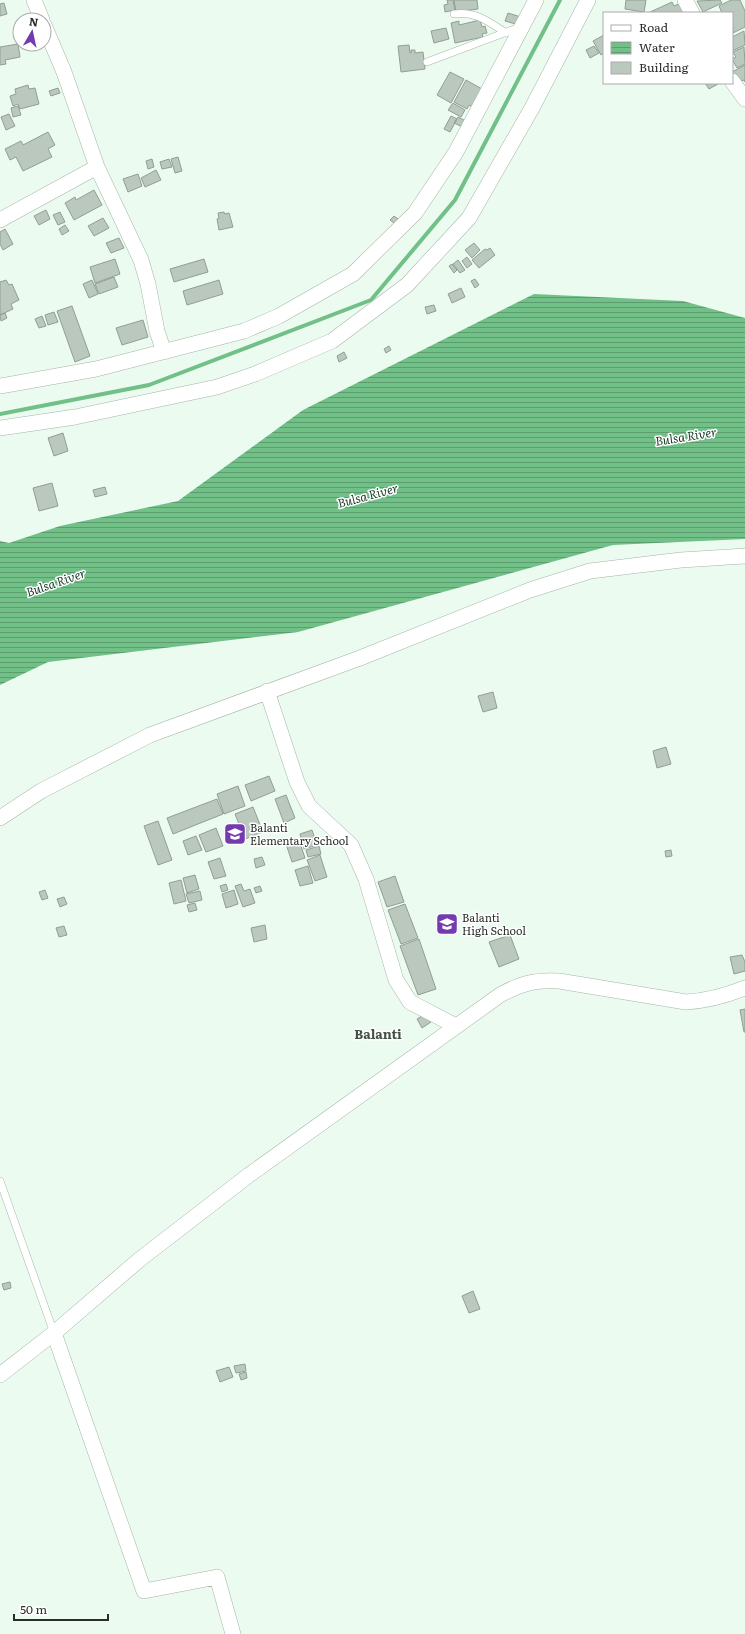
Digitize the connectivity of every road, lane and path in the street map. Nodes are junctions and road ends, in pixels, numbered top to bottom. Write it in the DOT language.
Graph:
graph roads {
  1 [pos="34,0"];
  2 [pos="536,0"];
  3 [pos="588,0"];
  4 [pos="685,0"];
  5 [pos="39,12"];
  6 [pos="691,12"];
  7 [pos="454,14"];
  8 [pos="523,26"];
  9 [pos="506,33"];
  10 [pos="52,44"];
  11 [pos="427,62"];
  12 [pos="733,82"];
  13 [pos="745,99"];
  14 [pos="96,167"];
  15 [pos="0,220"];
  16 [pos="164,352"];
  17 [pos="0,386"];
  18 [pos="0,428"];
  19 [pos="745,556"];
  20 [pos="267,691"];
  21 [pos="0,818"];
  22 [pos="745,988"];
  23 [pos="456,1026"];
  24 [pos="0,1182"];
  25 [pos="54,1333"];
  26 [pos="0,1375"];
  27 [pos="232,1634"];
  1 -- 5 [label="street"];
  2 -- 8 [label="street"];
  3 -- 18 [label="street"];
  4 -- 6 [label="street"];
  7 -- 9 [label="lane"];
  8 -- 9 [label="lane"];
  8 -- 16 [label="street"];
  9 -- 11 [label="lane"];
  10 -- 14 [label="street"];
  12 -- 13 [label="street"];
  14 -- 15 [label="street"];
  14 -- 16 [label="street"];
  16 -- 17 [label="street"];
  19 -- 20 [label="street"];
  20 -- 21 [label="street"];
  20 -- 23 [label="street"];
  22 -- 23 [label="street"];
  23 -- 25 [label="street"];
  24 -- 25 [label="lane"];
  25 -- 26 [label="street"];
  25 -- 27 [label="street"];
}
